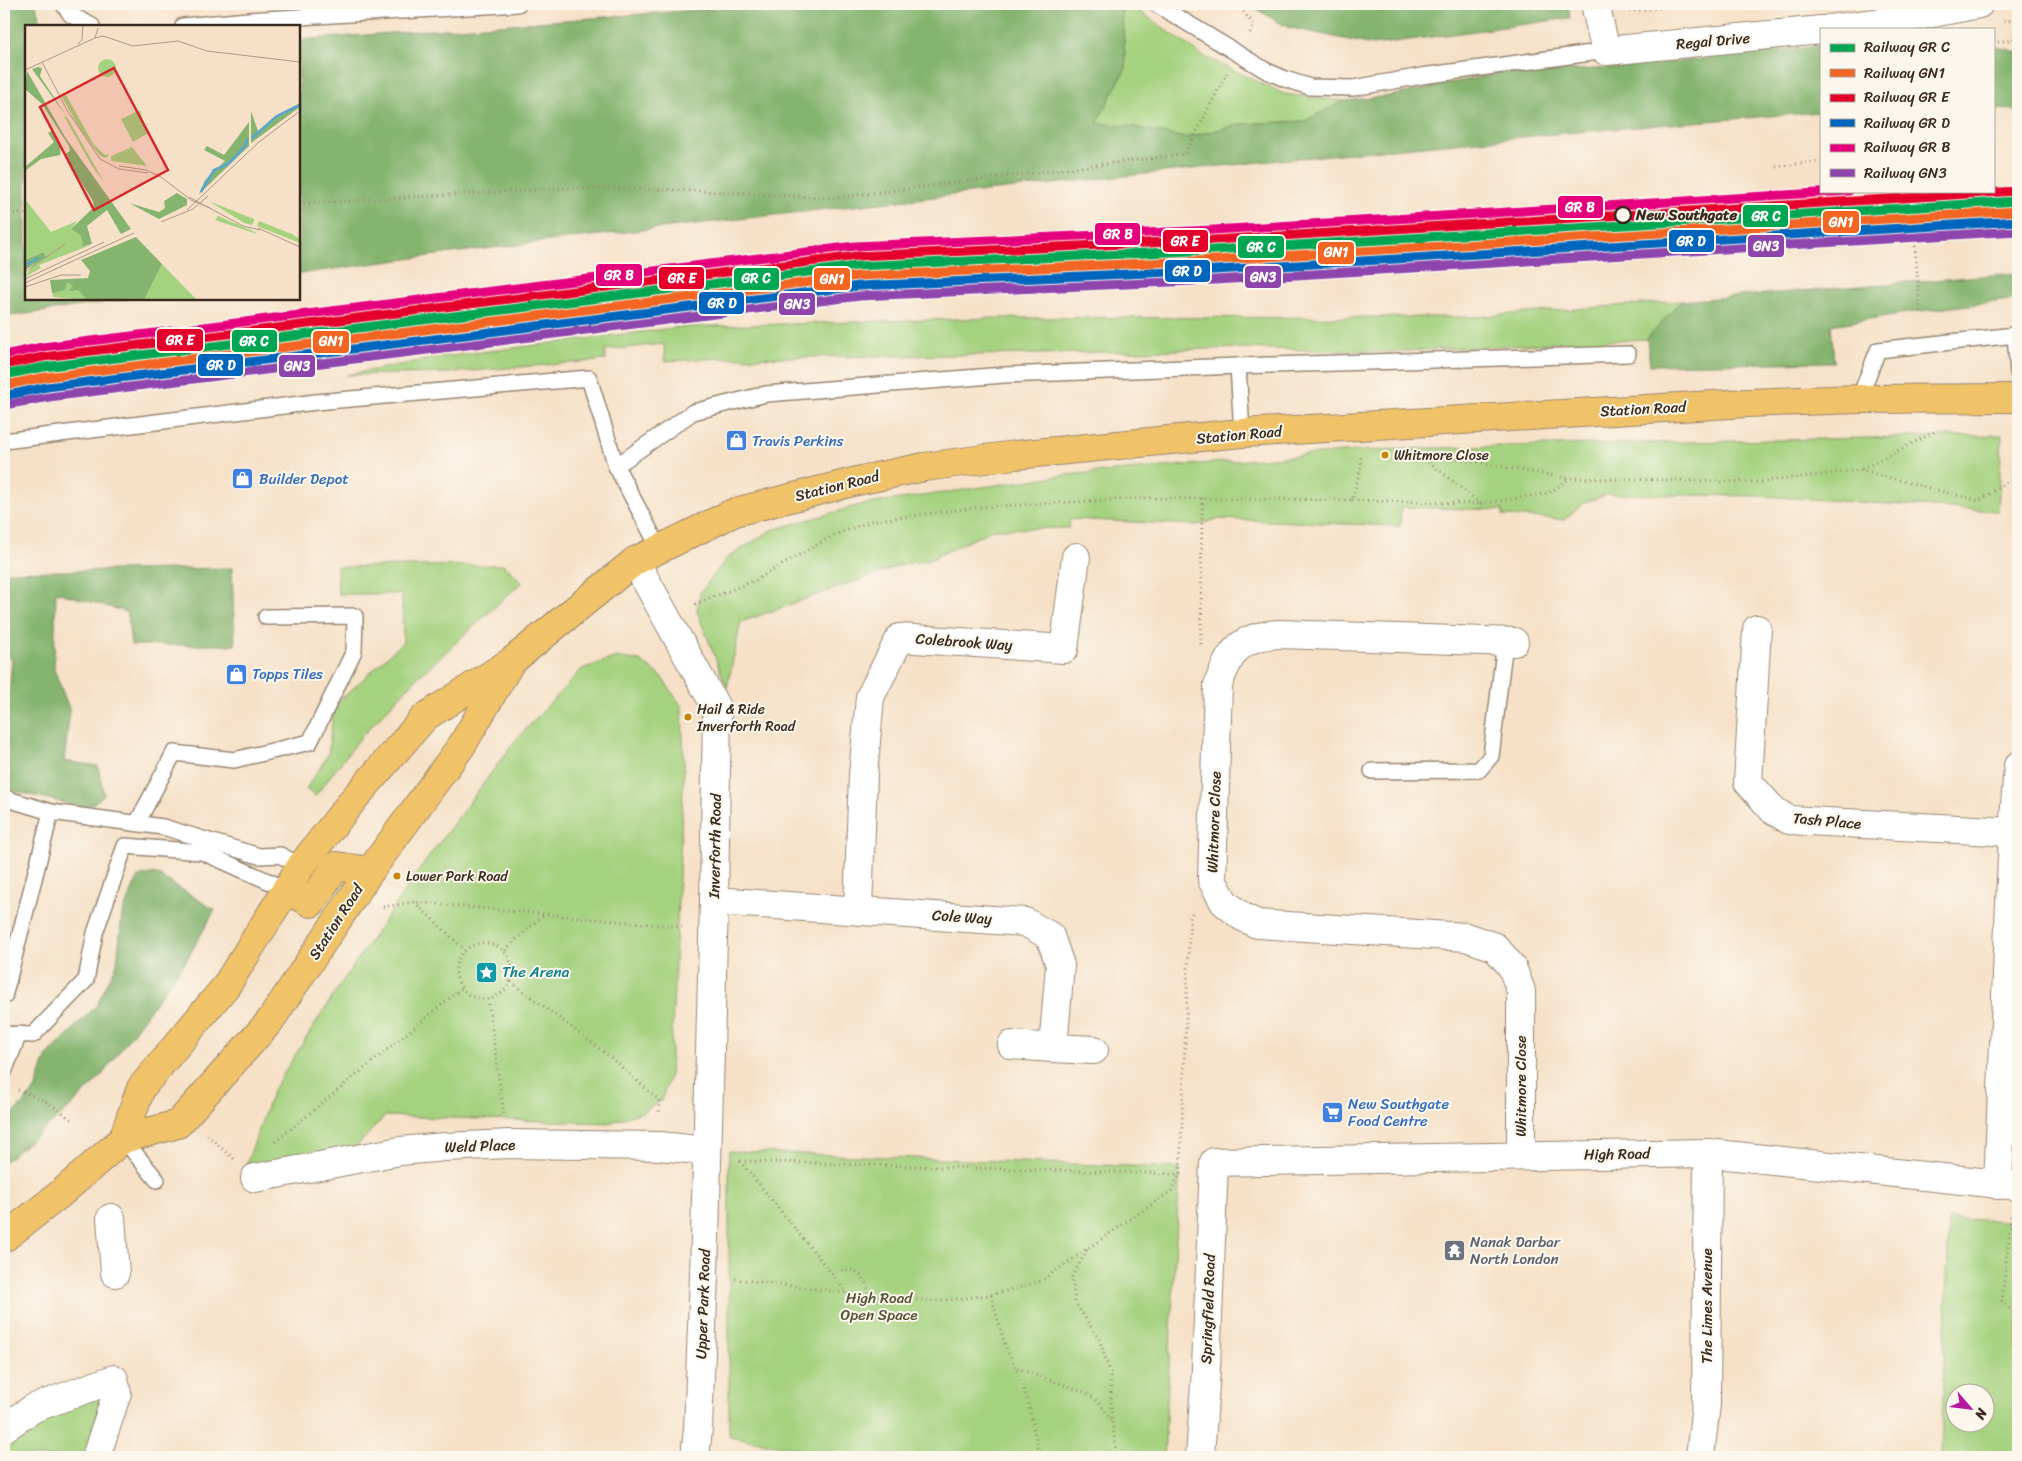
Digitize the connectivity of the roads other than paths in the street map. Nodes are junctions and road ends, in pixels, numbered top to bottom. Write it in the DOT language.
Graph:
graph roads {
  1 [pos="63,4"];
  2 [pos="518,4"];
  3 [pos="1156,4"];
  4 [pos="1594,4"];
  5 [pos="1979,4"];
  6 [pos="90,25"];
  7 [pos="194,25"];
  8 [pos="1837,28"];
  9 [pos="1820,30"];
  10 [pos="1606,51"];
  11 [pos="1628,354"];
  12 [pos="1238,366"];
  13 [pos="2018,373"];
  14 [pos="2018,398"];
  15 [pos="1859,399"];
  16 [pos="1242,433"];
  17 [pos="4,441"];
  18 [pos="616,466"];
  19 [pos="659,548"];
  20 [pos="1076,557"];
  21 [pos="635,561"];
  22 [pos="266,617"];
  23 [pos="1757,629"];
  24 [pos="1510,642"];
  25 [pos="512,661"];
  26 [pos="2018,766"];
  27 [pos="1372,771"];
  28 [pos="4,798"];
  29 [pos="51,812"];
  30 [pos="137,823"];
  31 [pos="2013,832"];
  32 [pos="301,866"];
  33 [pos="370,871"];
  34 [pos="286,889"];
  35 [pos="714,901"];
  36 [pos="858,909"];
  37 [pos="4,997"];
  38 [pos="11,1034"];
  39 [pos="1012,1045"];
  40 [pos="1053,1048"];
  41 [pos="1094,1050"];
  42 [pos="4,1072"];
  43 [pos="123,1139"];
  44 [pos="707,1151"];
  45 [pos="1708,1154"];
  46 [pos="1521,1156"];
  47 [pos="1214,1162"];
  48 [pos="246,1170"];
  49 [pos="157,1180"];
  50 [pos="2010,1192"];
  51 [pos="111,1218"];
  52 [pos="4,1238"];
  53 [pos="115,1273"];
  54 [pos="4,1428"];
  55 [pos="96,1457"];
  56 [pos="695,1457"];
  57 [pos="1200,1457"];
  58 [pos="1700,1457"];
  1 -- 6 [label="lane"];
  2 -- 7 [label="lane"];
  3 -- 10 [label="lane"];
  4 -- 10 [label="street"];
  5 -- 8 [label="street"];
  9 -- 10 [label="street, Regal Drive"];
  11 -- 12 [label="lane"];
  12 -- 16 [label="lane"];
  12 -- 18 [label="lane"];
  13 -- 15 [label="lane"];
  14 -- 15 [label="main road, Station Road"];
  15 -- 16 [label="main road, Station Road"];
  16 -- 19 [label="main road, Station Road"];
  17 -- 18 [label="lane"];
  18 -- 19 [label="lane"];
  19 -- 21 [label="main road, Station Road"];
  20 -- 36 [label="street, Colebrook Way"];
  21 -- 25 [label="main road, Station Road"];
  21 -- 35 [label="street, Inverforth Road"];
  22 -- 30 [label="lane"];
  23 -- 31 [label="street, Tash Place"];
  24 -- 27 [label="lane"];
  24 -- 46 [label="street, Whitmore Close"];
  25 -- 32 [label="main road, Station Road"];
  25 -- 33 [label="main road, Station Road"];
  26 -- 31 [label="street"];
  28 -- 29 [label="lane"];
  29 -- 30 [label="lane"];
  29 -- 37 [label="lane"];
  30 -- 32 [label="lane"];
  31 -- 50 [label="street"];
  32 -- 34 [label="main road, Station Road"];
  33 -- 34 [label="main road"];
  33 -- 43 [label="main road, Station Road"];
  34 -- 38 [label="lane"];
  34 -- 43 [label="main road, Station Road"];
  35 -- 36 [label="street, Cole Way"];
  35 -- 44 [label="street, Inverforth Road"];
  36 -- 40 [label="street, Cole Way"];
  38 -- 42 [label="lane"];
  39 -- 40 [label="street"];
  40 -- 41 [label="street"];
  43 -- 49 [label="lane"];
  43 -- 52 [label="main road, Station Road"];
  44 -- 48 [label="street, Weld Place"];
  44 -- 56 [label="street, Upper Park Road"];
  45 -- 46 [label="street, High Road"];
  45 -- 50 [label="street, High Road"];
  45 -- 58 [label="street, The Limes Avenue"];
  46 -- 47 [label="street, High Road"];
  47 -- 57 [label="street, Springfield Road"];
  51 -- 53 [label="street"];
  54 -- 55 [label="street"];
}
